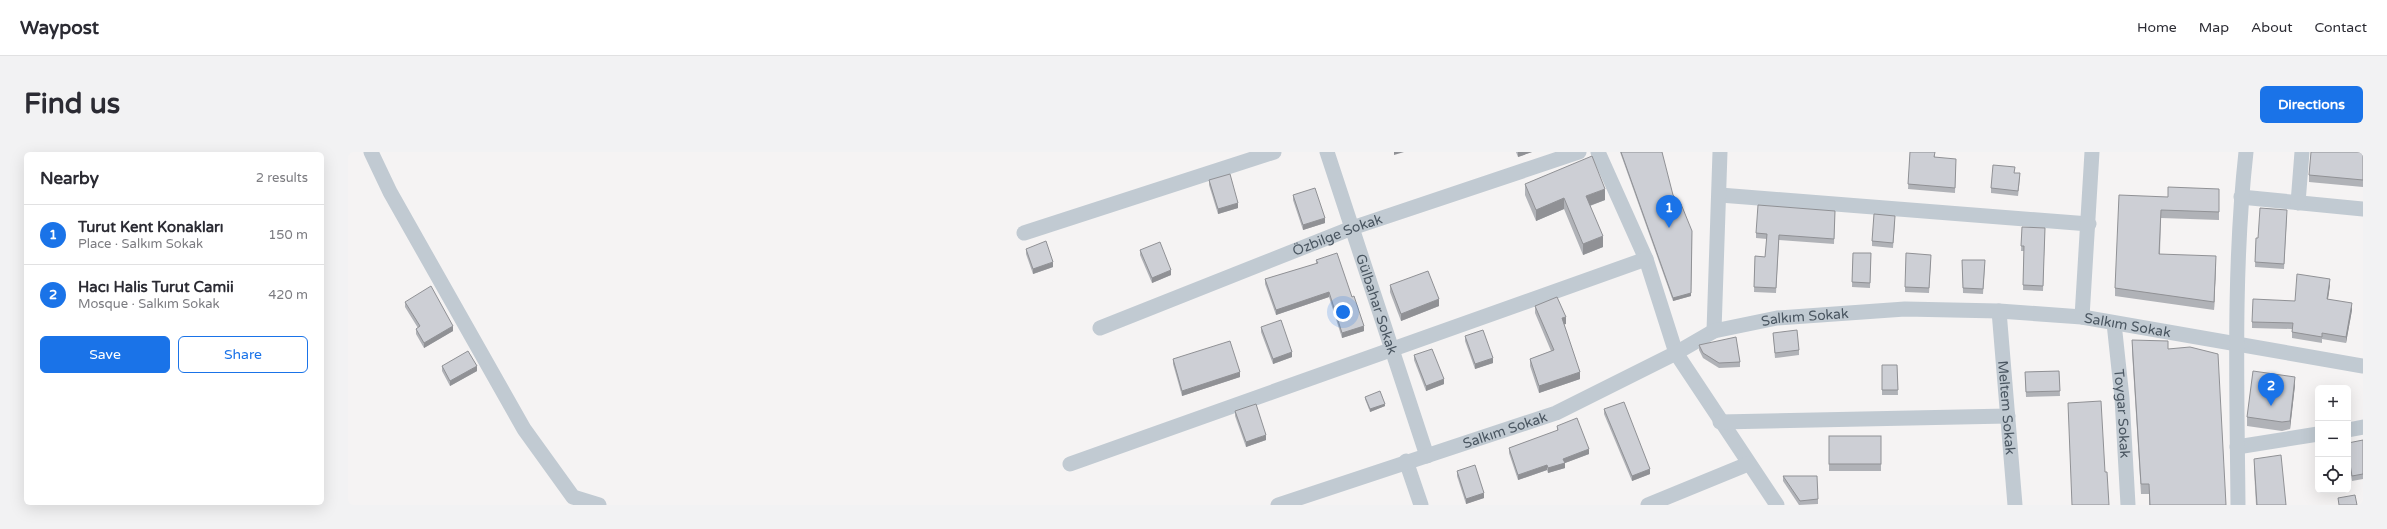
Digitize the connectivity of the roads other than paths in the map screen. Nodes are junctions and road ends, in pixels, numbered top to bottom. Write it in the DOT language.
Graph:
graph roads {
  1 [pos="371,152"];
  2 [pos="1274,152"];
  3 [pos="1327,152"];
  4 [pos="1579,152"];
  5 [pos="1598,152"];
  6 [pos="1720,152"];
  7 [pos="2092,152"];
  8 [pos="2246,152"];
  9 [pos="2302,152"];
  10 [pos="1720,195"];
  11 [pos="2241,197"];
  12 [pos="2298,203"];
  13 [pos="2363,209"];
  14 [pos="2089,224"];
  15 [pos="1352,228"];
  16 [pos="1024,233"];
  17 [pos="1646,259"];
  18 [pos="1999,311"];
  19 [pos="2082,317"];
  20 [pos="2114,322"];
  21 [pos="1100,328"];
  22 [pos="1714,331"];
  23 [pos="2237,343"];
  24 [pos="1392,350"];
  25 [pos="1676,353"];
  26 [pos="2363,366"];
  27 [pos="2008,416"];
  28 [pos="1720,422"];
  29 [pos="2363,427"];
  30 [pos="2351,429"];
  31 [pos="2315,434"];
  32 [pos="2237,447"];
  33 [pos="1427,456"];
  34 [pos="1406,461"];
  35 [pos="1070,464"];
  36 [pos="1748,464"];
  37 [pos="599,505"];
  38 [pos="1278,505"];
  39 [pos="1421,505"];
  40 [pos="1648,505"];
  41 [pos="1777,505"];
  42 [pos="2015,505"];
  43 [pos="2128,505"];
  44 [pos="2238,505"];
  1 -- 37 [label="street"];
  2 -- 16 [label="street"];
  3 -- 15 [label="street, Gülbahar Sokak"];
  4 -- 15 [label="street, Özbilge Sokak"];
  5 -- 17 [label="street"];
  6 -- 10 [label="street"];
  7 -- 14 [label="street"];
  8 -- 11 [label="street"];
  9 -- 12 [label="street"];
  10 -- 14 [label="street"];
  10 -- 22 [label="street"];
  11 -- 12 [label="street"];
  11 -- 23 [label="street"];
  12 -- 13 [label="street"];
  14 -- 19 [label="street"];
  15 -- 21 [label="street, Özbilge Sokak"];
  15 -- 24 [label="street, Gülbahar Sokak"];
  17 -- 24 [label="street"];
  17 -- 25 [label="street"];
  18 -- 19 [label="street, Salkım Sokak"];
  18 -- 22 [label="street, Salkım Sokak"];
  18 -- 27 [label="street, Meltem Sokak"];
  19 -- 20 [label="street, Salkım Sokak"];
  20 -- 23 [label="street, Salkım Sokak"];
  20 -- 43 [label="street, Toygar Sokak"];
  22 -- 25 [label="street, Salkım Sokak"];
  23 -- 26 [label="street, Salkım Sokak"];
  23 -- 32 [label="street"];
  24 -- 33 [label="street, Gülbahar Sokak"];
  24 -- 35 [label="street"];
  25 -- 28 [label="street"];
  25 -- 33 [label="street, Salkım Sokak"];
  27 -- 28 [label="street"];
  27 -- 42 [label="street, Meltem Sokak"];
  28 -- 36 [label="street"];
  29 -- 30 [label="street"];
  31 -- 32 [label="street"];
  32 -- 44 [label="street"];
  33 -- 34 [label="street, Salkım Sokak"];
  34 -- 38 [label="street, Salkım Sokak"];
  34 -- 39 [label="street"];
  36 -- 40 [label="street"];
  36 -- 41 [label="street"];
}
